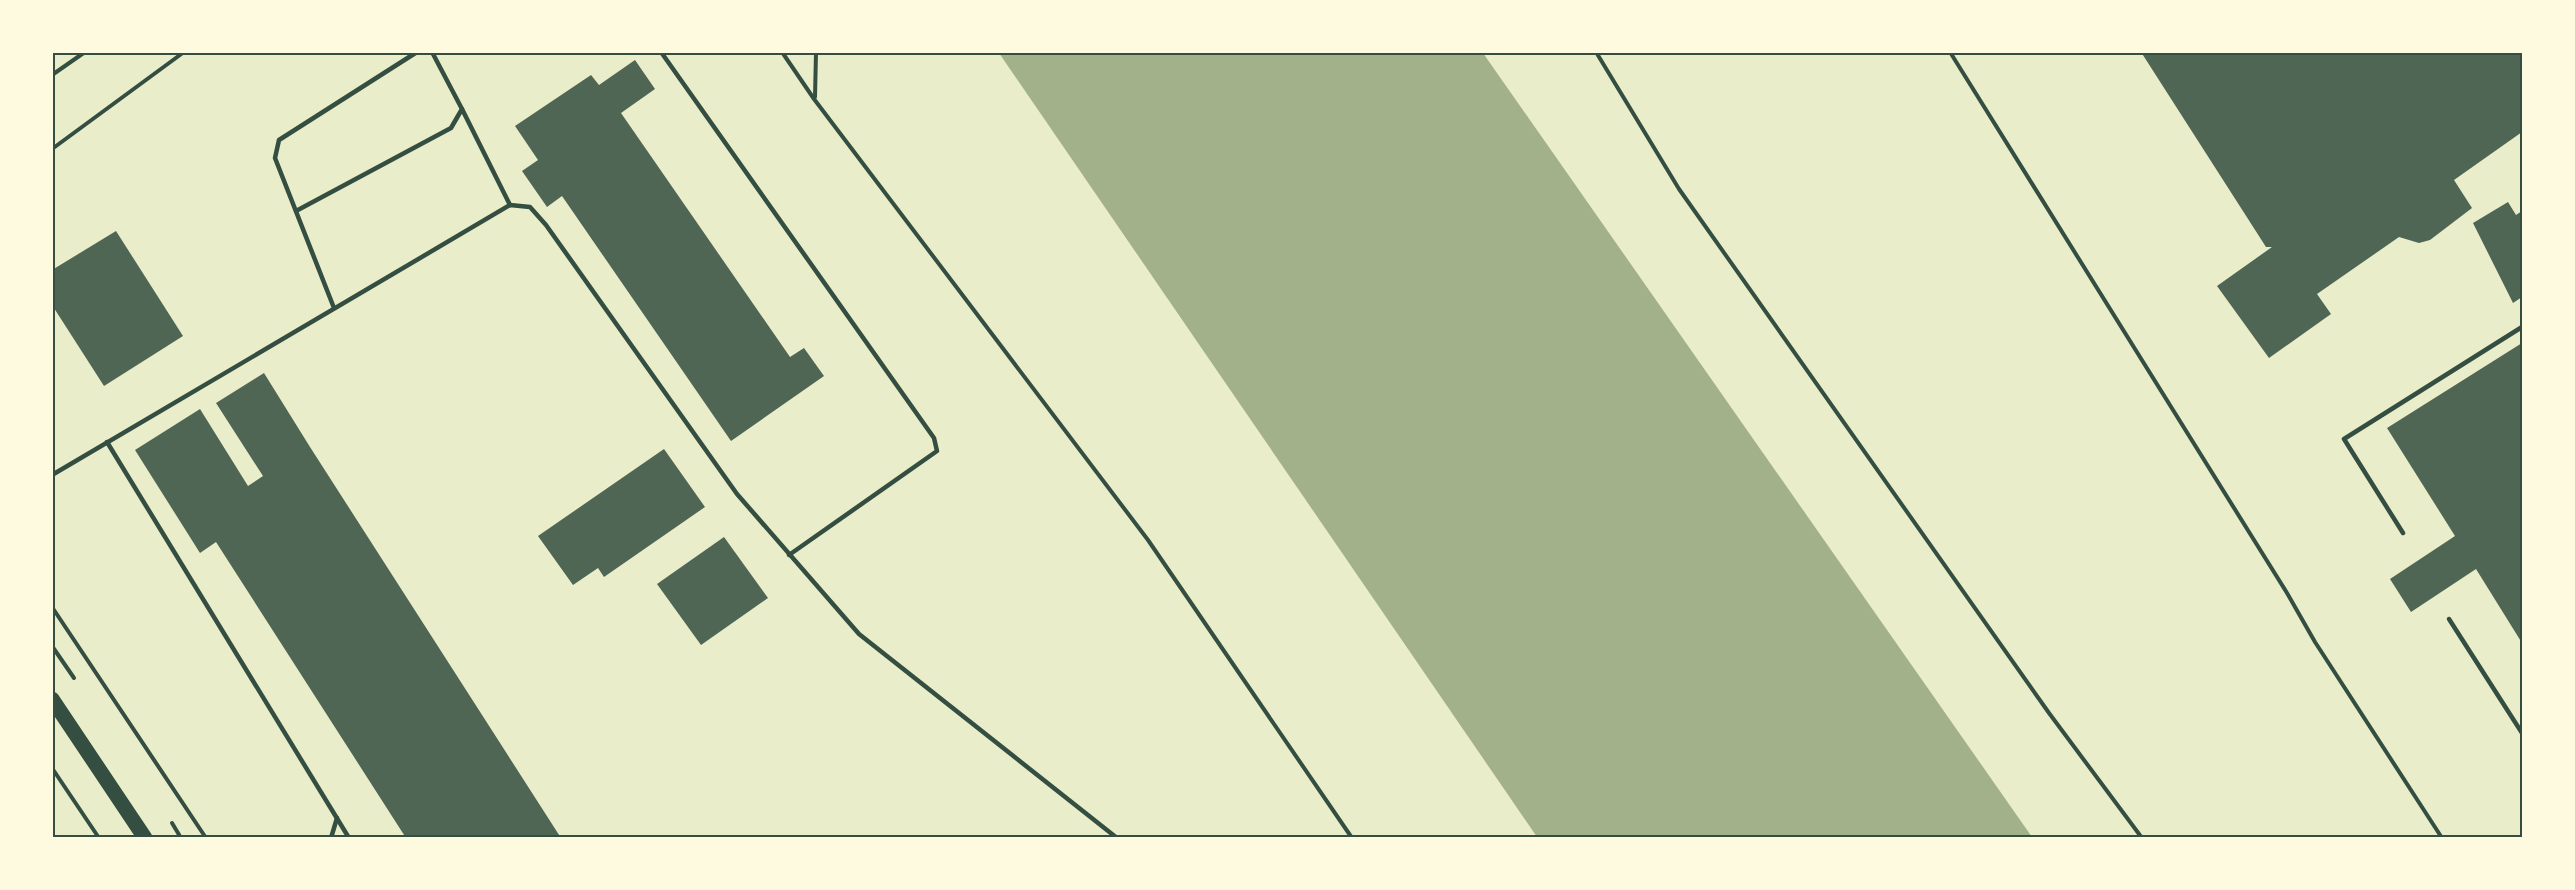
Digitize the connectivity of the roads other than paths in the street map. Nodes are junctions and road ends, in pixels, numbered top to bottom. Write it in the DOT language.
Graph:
graph roads {
  1 [pos="417,52"];
  2 [pos="432,52"];
  3 [pos="661,52"];
  4 [pos="462,109"];
  5 [pos="510,206"];
  6 [pos="296,212"];
  7 [pos="334,308"];
  8 [pos="2523,327"];
  9 [pos="107,442"];
  10 [pos="52,475"];
  11 [pos="2403,533"];
  12 [pos="789,555"];
  13 [pos="2449,619"];
  14 [pos="52,699"];
  15 [pos="2522,730"];
  16 [pos="337,818"];
  17 [pos="145,837"];
  18 [pos="331,837"];
  19 [pos="349,837"];
  20 [pos="1117,837"];
  1 -- 6 [label="lane"];
  2 -- 4 [label="lane"];
  3 -- 12 [label="lane"];
  4 -- 5 [label="lane"];
  4 -- 6 [label="lane"];
  5 -- 7 [label="lane"];
  5 -- 12 [label="lane"];
  6 -- 7 [label="lane"];
  7 -- 9 [label="lane"];
  8 -- 11 [label="lane"];
  9 -- 10 [label="lane"];
  9 -- 16 [label="lane"];
  12 -- 20 [label="lane"];
  13 -- 15 [label="lane"];
  14 -- 17 [label="main road"];
  16 -- 18 [label="lane"];
  16 -- 19 [label="lane"];
}
